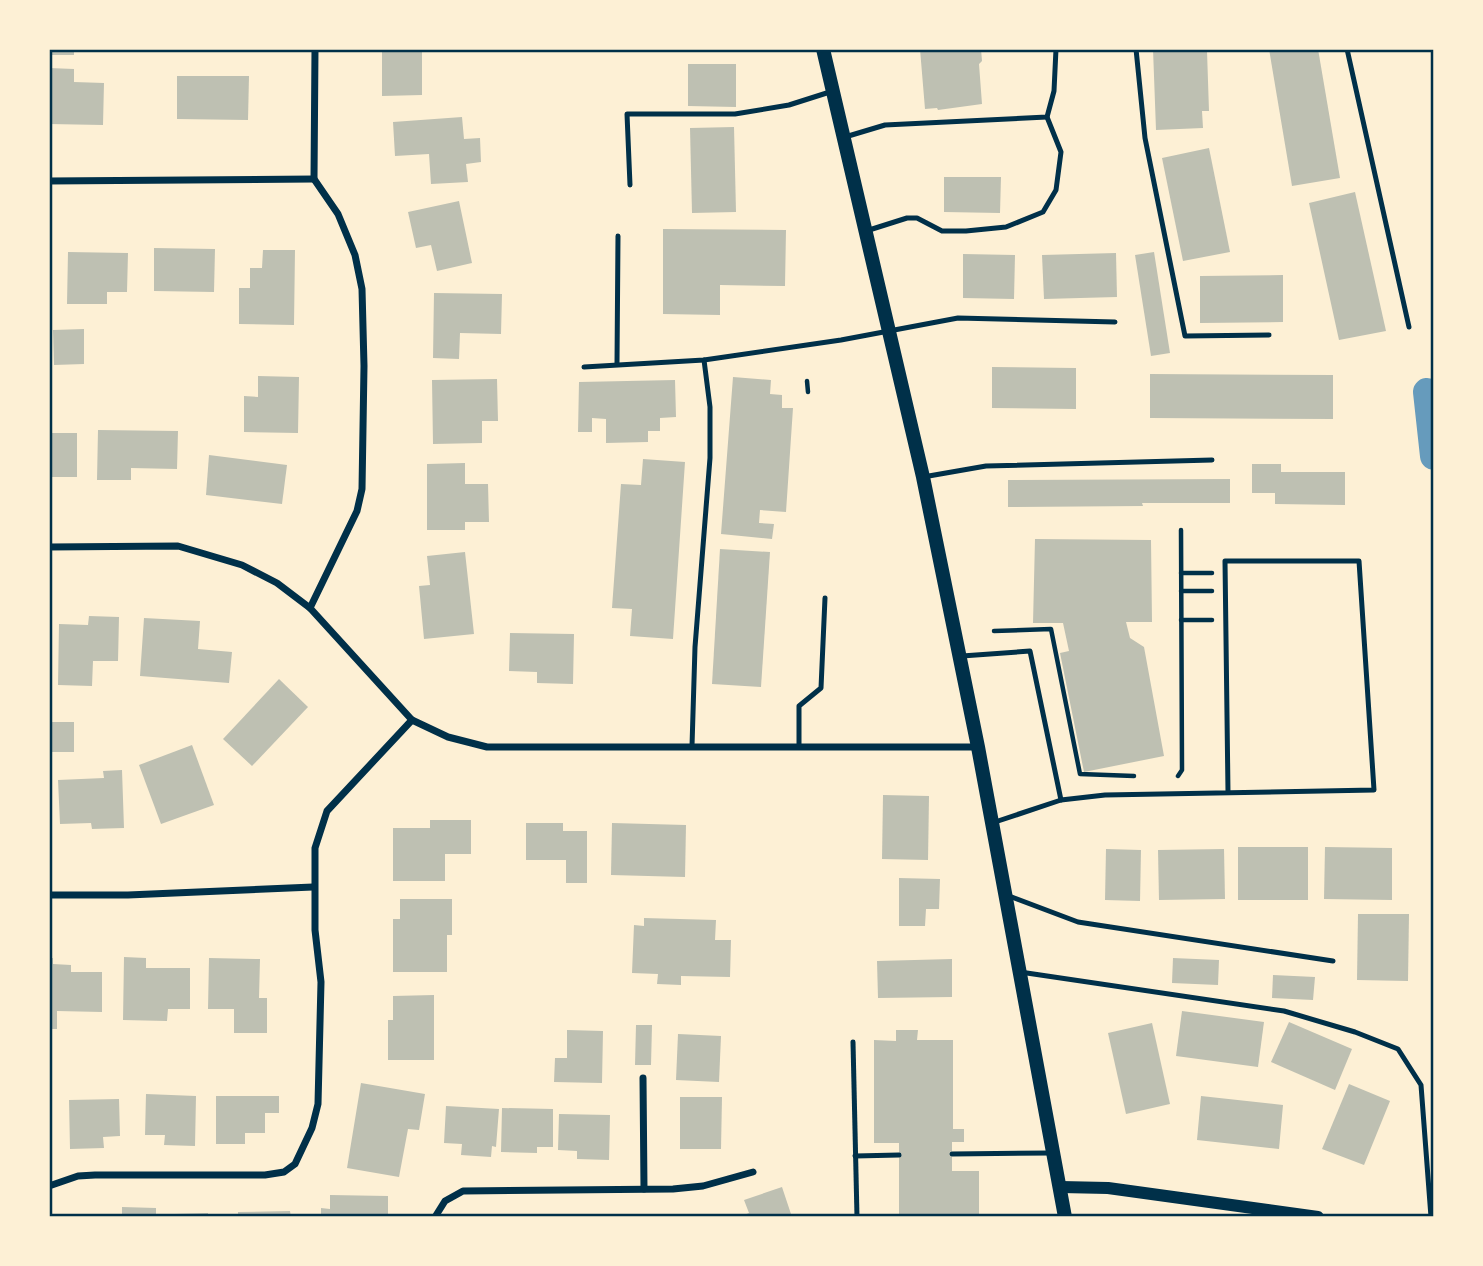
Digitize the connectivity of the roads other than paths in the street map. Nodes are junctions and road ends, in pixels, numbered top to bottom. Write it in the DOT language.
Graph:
graph roads {
  1 [pos="315,49"];
  2 [pos="823,49"];
  3 [pos="1056,49"];
  4 [pos="1136,49"];
  5 [pos="1347,49"];
  6 [pos="833,92"];
  7 [pos="1047,117"];
  8 [pos="843,137"];
  9 [pos="314,179"];
  10 [pos="49,181"];
  11 [pos="630,185"];
  12 [pos="866,231"];
  13 [pos="618,236"];
  14 [pos="1115,322"];
  15 [pos="1409,327"];
  16 [pos="889,331"];
  17 [pos="1269,335"];
  18 [pos="704,360"];
  19 [pos="617,364"];
  20 [pos="584,367"];
  21 [pos="1212,460"];
  22 [pos="923,477"];
  23 [pos="49,547"];
  24 [pos="825,598"];
  25 [pos="310,608"];
  26 [pos="960,656"];
  27 [pos="412,720"];
  28 [pos="692,747"];
  29 [pos="799,747"];
  30 [pos="978,747"];
  31 [pos="1228,792"];
  32 [pos="1060,800"];
  33 [pos="992,823"];
  34 [pos="313,887"];
  35 [pos="49,895"];
  36 [pos="1006,895"];
  37 [pos="1333,961"];
  38 [pos="1020,972"];
  39 [pos="853,1042"];
  40 [pos="643,1078"];
  41 [pos="1054,1153"];
  42 [pos="952,1154"];
  43 [pos="900,1155"];
  44 [pos="855,1156"];
  45 [pos="753,1172"];
  46 [pos="49,1186"];
  47 [pos="1061,1187"];
  48 [pos="644,1189"];
  49 [pos="435,1217"];
  50 [pos="857,1217"];
  51 [pos="1065,1217"];
  52 [pos="1318,1217"];
  53 [pos="1431,1217"];
  1 -- 9 [label="street"];
  2 -- 6 [label="main road"];
  3 -- 7 [label="lane"];
  4 -- 17 [label="lane"];
  5 -- 15 [label="lane"];
  6 -- 8 [label="main road"];
  6 -- 11 [label="lane"];
  7 -- 8 [label="lane"];
  7 -- 12 [label="lane"];
  8 -- 12 [label="main road"];
  9 -- 10 [label="street"];
  9 -- 25 [label="street"];
  12 -- 16 [label="main road"];
  13 -- 19 [label="lane"];
  14 -- 16 [label="lane"];
  16 -- 18 [label="lane"];
  16 -- 22 [label="main road"];
  18 -- 19 [label="lane"];
  18 -- 28 [label="lane"];
  19 -- 20 [label="lane"];
  21 -- 22 [label="lane"];
  22 -- 26 [label="main road"];
  23 -- 25 [label="street"];
  24 -- 29 [label="lane"];
  25 -- 27 [label="street"];
  26 -- 30 [label="main road"];
  26 -- 32 [label="lane"];
  27 -- 28 [label="street"];
  27 -- 34 [label="street"];
  28 -- 29 [label="street"];
  29 -- 30 [label="street"];
  30 -- 33 [label="main road"];
  31 -- 31 [label="lane"];
  31 -- 32 [label="lane"];
  32 -- 33 [label="lane"];
  33 -- 36 [label="main road"];
  34 -- 35 [label="street"];
  34 -- 46 [label="street"];
  36 -- 37 [label="lane"];
  36 -- 38 [label="main road"];
  38 -- 41 [label="main road"];
  38 -- 53 [label="lane"];
  39 -- 44 [label="lane"];
  40 -- 48 [label="street"];
  41 -- 42 [label="lane"];
  41 -- 47 [label="main road"];
  43 -- 44 [label="lane"];
  44 -- 50 [label="lane"];
  45 -- 48 [label="street"];
  47 -- 51 [label="main road"];
  47 -- 52 [label="street"];
  48 -- 49 [label="street"];
}
